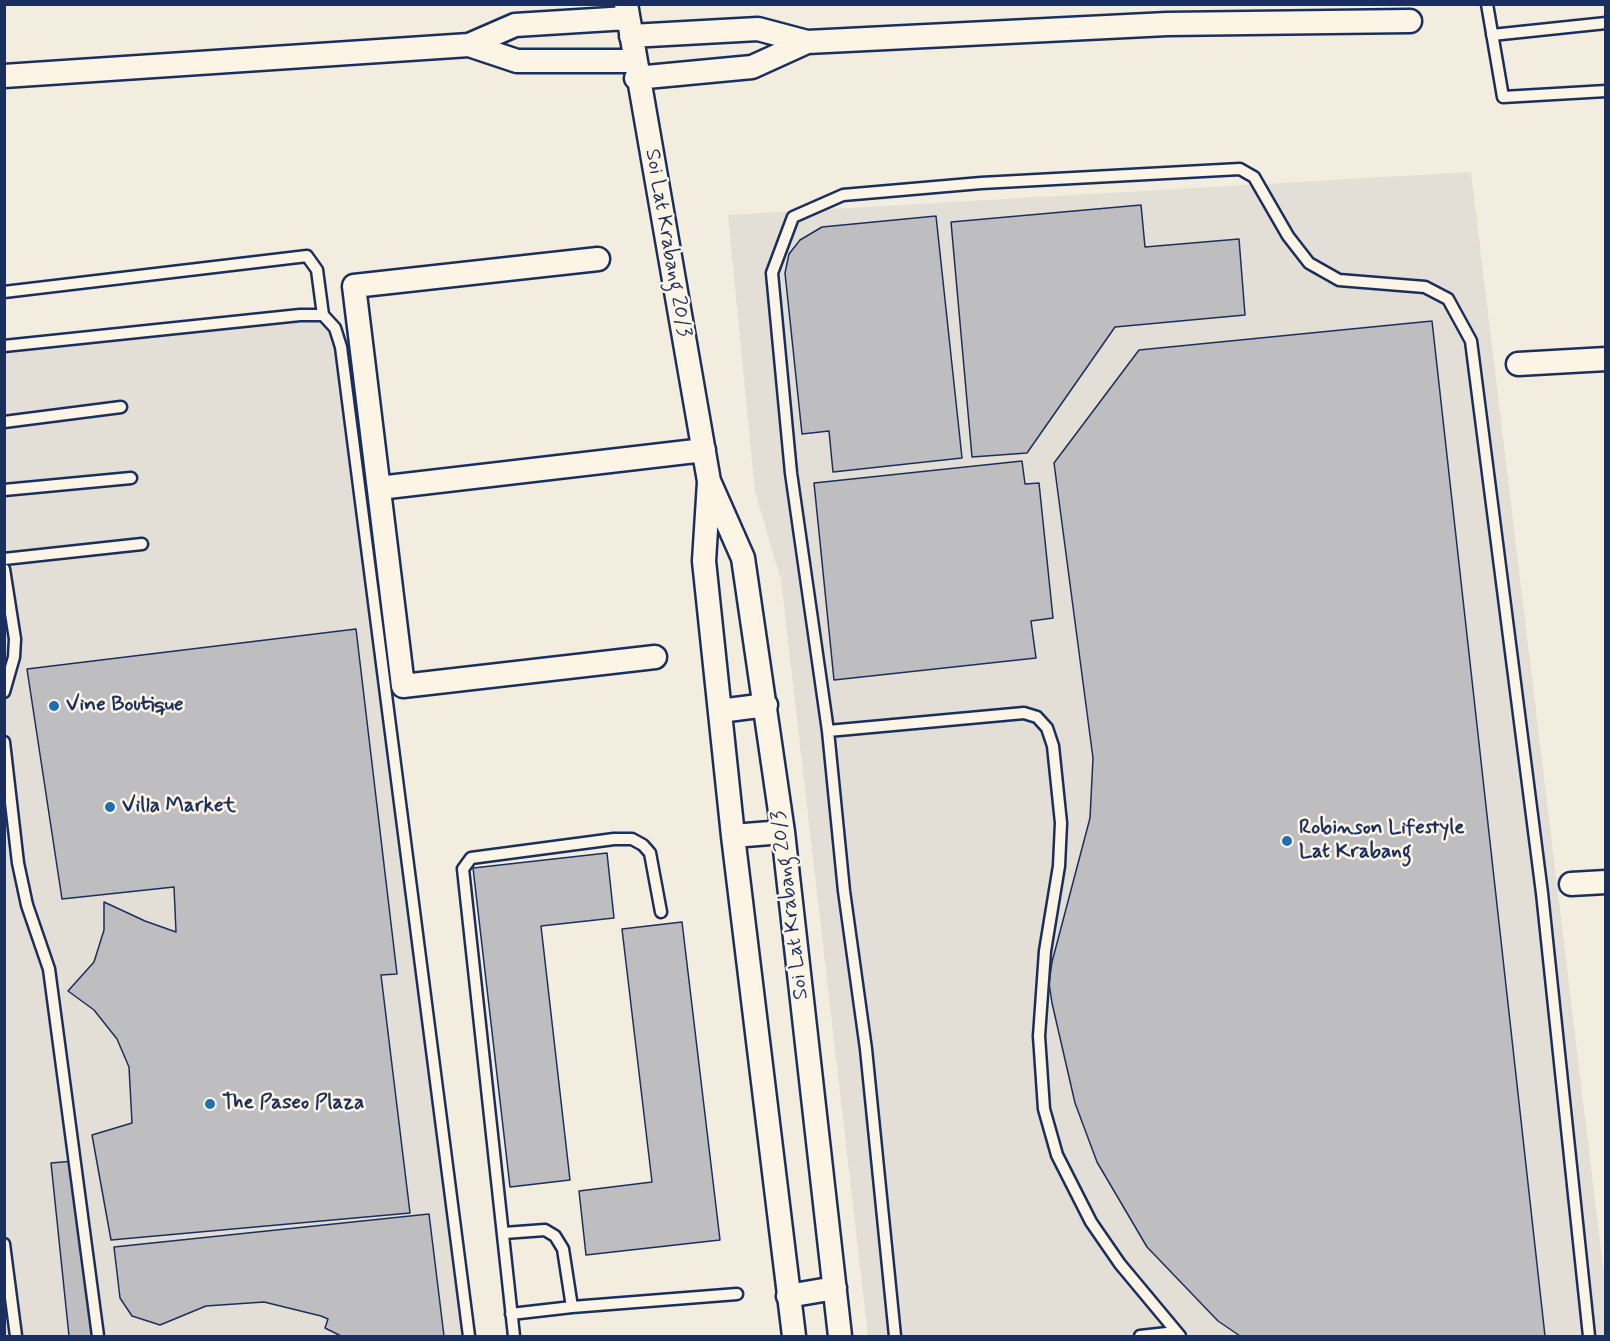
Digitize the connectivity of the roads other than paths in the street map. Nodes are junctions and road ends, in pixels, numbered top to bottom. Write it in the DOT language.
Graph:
graph roads {
  1 [pos="1487,4"];
  2 [pos="1167,14"];
  3 [pos="628,19"];
  4 [pos="1410,21"];
  5 [pos="1605,23"];
  6 [pos="1492,34"];
  7 [pos="807,42"];
  8 [pos="469,45"];
  9 [pos="636,69"];
  10 [pos="4,76"];
  11 [pos="1605,91"];
  12 [pos="598,259"];
  13 [pos="4,292"];
  14 [pos="323,315"];
  15 [pos="4,346"];
  16 [pos="1605,359"];
  17 [pos="1518,364"];
  18 [pos="121,407"];
  19 [pos="4,422"];
  20 [pos="704,450"];
  21 [pos="131,478"];
  22 [pos="710,481"];
  23 [pos="379,488"];
  24 [pos="4,490"];
  25 [pos="142,544"];
  26 [pos="4,559"];
  27 [pos="5,572"];
  28 [pos="655,657"];
  29 [pos="4,692"];
  30 [pos="766,705"];
  31 [pos="720,711"];
  32 [pos="828,731"];
  33 [pos="4,742"];
  34 [pos="783,832"];
  35 [pos="733,836"];
  36 [pos="1605,882"];
  37 [pos="1571,884"];
  38 [pos="661,912"];
  39 [pos="504,1233"];
  40 [pos="4,1244"];
  41 [pos="835,1288"];
  42 [pos="737,1294"];
  43 [pos="788,1296"];
  44 [pos="572,1307"];
  45 [pos="511,1314"];
  46 [pos="1178,1334"];
  47 [pos="16,1336"];
  48 [pos="98,1336"];
  49 [pos="469,1336"];
  50 [pos="514,1336"];
  51 [pos="794,1336"];
  52 [pos="840,1336"];
  53 [pos="895,1336"];
  54 [pos="1140,1336"];
  55 [pos="1589,1336"];
  1 -- 6 [label="lane"];
  2 -- 4 [label="street"];
  2 -- 7 [label="street"];
  3 -- 7 [label="street"];
  3 -- 8 [label="street"];
  3 -- 9 [label="street, Soi Lat Krabang 20/3"];
  5 -- 6 [label="lane"];
  6 -- 11 [label="lane"];
  7 -- 9 [label="street"];
  8 -- 9 [label="street"];
  8 -- 10 [label="street"];
  9 -- 20 [label="street, Soi Lat Krabang 20/3"];
  12 -- 23 [label="street"];
  13 -- 14 [label="lane"];
  14 -- 15 [label="lane"];
  14 -- 49 [label="lane"];
  16 -- 17 [label="street"];
  18 -- 19 [label="lane"];
  20 -- 22 [label="street, Soi Lat Krabang 20/3"];
  20 -- 23 [label="street"];
  21 -- 24 [label="lane"];
  22 -- 30 [label="street, Soi Lat Krabang 20/3"];
  22 -- 31 [label="street, Soi Lat Krabang 20/3"];
  23 -- 28 [label="street"];
  25 -- 26 [label="lane"];
  27 -- 29 [label="lane"];
  30 -- 31 [label="street"];
  30 -- 34 [label="street, Soi Lat Krabang 20/3"];
  31 -- 35 [label="street, Soi Lat Krabang 20/3"];
  32 -- 46 [label="lane"];
  32 -- 53 [label="lane"];
  32 -- 55 [label="lane"];
  33 -- 48 [label="lane"];
  34 -- 35 [label="street"];
  34 -- 41 [label="street, Soi Lat Krabang 20/3"];
  35 -- 43 [label="street, Soi Lat Krabang 20/3"];
  36 -- 37 [label="street"];
  38 -- 39 [label="lane"];
  39 -- 44 [label="lane"];
  39 -- 45 [label="lane"];
  40 -- 47 [label="lane"];
  41 -- 43 [label="street"];
  41 -- 52 [label="street, Soi Lat Krabang 20/3"];
  42 -- 44 [label="lane"];
  43 -- 51 [label="street, Soi Lat Krabang 20/3"];
  44 -- 45 [label="lane"];
  45 -- 50 [label="lane"];
  46 -- 54 [label="lane"];
}
